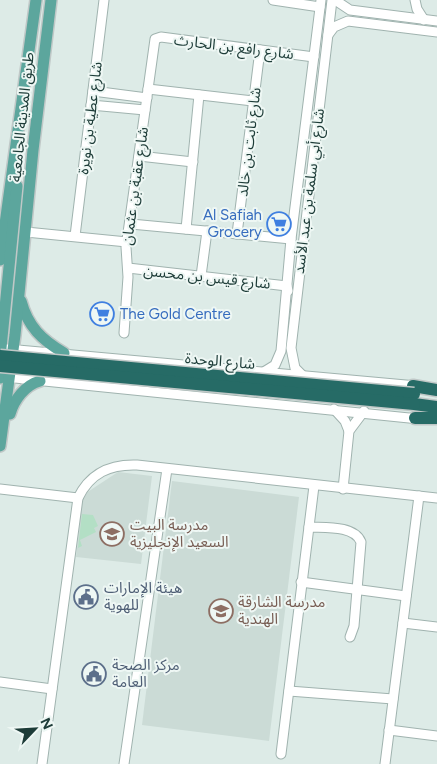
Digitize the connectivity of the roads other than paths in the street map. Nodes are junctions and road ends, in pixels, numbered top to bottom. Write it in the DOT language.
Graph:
graph roads {
  1 [pos="36,0"];
  2 [pos="51,0"];
  3 [pos="104,0"];
  4 [pos="273,0"];
  5 [pos="333,0"];
  6 [pos="415,0"];
  7 [pos="321,3"];
  8 [pos="424,20"];
  9 [pos="436,21"];
  10 [pos="395,27"];
  11 [pos="437,32"];
  12 [pos="328,35"];
  13 [pos="155,39"];
  14 [pos="260,50"];
  15 [pos="314,57"];
  16 [pos="93,91"];
  17 [pos="147,93"];
  18 [pos="199,94"];
  19 [pos="253,101"];
  20 [pos="91,105"];
  21 [pos="145,110"];
  22 [pos="139,156"];
  23 [pos="193,162"];
  24 [pos="13,169"];
  25 [pos="131,224"];
  26 [pos="186,229"];
  27 [pos="206,231"];
  28 [pos="26,232"];
  29 [pos="237,234"];
  30 [pos="75,236"];
  31 [pos="291,239"];
  32 [pos="127,242"];
  33 [pos="0,260"];
  34 [pos="128,268"];
  35 [pos="201,276"];
  36 [pos="287,286"];
  37 [pos="20,296"];
  38 [pos="296,304"];
  39 [pos="124,333"];
  40 [pos="13,349"];
  41 [pos="0,351"];
  42 [pos="64,353"];
  43 [pos="0,366"];
  44 [pos="262,373"];
  45 [pos="2,377"];
  46 [pos="304,377"];
  47 [pos="40,381"];
  48 [pos="437,388"];
  49 [pos="413,395"];
  50 [pos="437,397"];
  51 [pos="437,407"];
  52 [pos="334,409"];
  53 [pos="364,411"];
  54 [pos="415,418"];
  55 [pos="437,420"];
  56 [pos="349,431"];
  57 [pos="1,443"];
  58 [pos="167,469"];
  59 [pos="314,486"];
  60 [pos="0,489"];
  61 [pos="343,489"];
  62 [pos="419,496"];
  63 [pos="78,498"];
  64 [pos="437,498"];
  65 [pos="309,527"];
  66 [pos="302,582"];
  67 [pos="358,590"];
  68 [pos="406,596"];
  69 [pos="403,622"];
  70 [pos="437,627"];
  71 [pos="350,637"];
  72 [pos="0,682"];
  73 [pos="52,689"];
  74 [pos="289,690"];
  75 [pos="393,699"];
  76 [pos="389,730"];
  77 [pos="437,736"];
  78 [pos="281,754"];
  79 [pos="42,764"];
  80 [pos="124,764"];
  81 [pos="385,764"];
  1 -- 24 [label="main road, طريق المدينة الجامعية"];
  2 -- 28 [label="main road, طريق المدينة الجامعية"];
  3 -- 16 [label="street, شارع عطية بن نويرة"];
  4 -- 7 [label="street"];
  5 -- 8 [label="street"];
  5 -- 12 [label="street, شارع أبي سلمة بن عبد الأسد"];
  6 -- 8 [label="street"];
  7 -- 15 [label="street, شارع أبي سلمة بن عبد الأسد"];
  8 -- 9 [label="street"];
  9 -- 10 [label="street"];
  10 -- 11 [label="street"];
  10 -- 12 [label="street"];
  12 -- 38 [label="street, شارع أبي سلمة بن عبد الأسد"];
  13 -- 14 [label="street, شارع رافع بن الحارث"];
  13 -- 17 [label="street, شارع عقبة بن عثمان"];
  14 -- 15 [label="street, شارع رافع بن الحارث"];
  14 -- 19 [label="street, شارع ثابت بن خالد"];
  15 -- 31 [label="street, شارع أبي سلمة بن عبد الأسد"];
  16 -- 17 [label="street"];
  16 -- 20 [label="street, شارع عطية بن نويرة"];
  17 -- 18 [label="street"];
  17 -- 21 [label="street, شارع عقبة بن عثمان"];
  18 -- 19 [label="street"];
  18 -- 23 [label="street"];
  19 -- 29 [label="street, شارع ثابت بن خالد"];
  20 -- 21 [label="street"];
  20 -- 30 [label="street, شارع عطية بن نويرة"];
  21 -- 22 [label="street, شارع عقبة بن عثمان"];
  22 -- 23 [label="street"];
  22 -- 25 [label="street, شارع عقبة بن عثمان"];
  23 -- 26 [label="street"];
  24 -- 33 [label="main road, طريق المدينة الجامعية"];
  24 -- 41 [label="main road"];
  25 -- 26 [label="street"];
  25 -- 32 [label="street, شارع عقبة بن عثمان"];
  26 -- 27 [label="street"];
  27 -- 29 [label="street"];
  27 -- 35 [label="street"];
  28 -- 30 [label="street"];
  28 -- 37 [label="main road, طريق المدينة الجامعية"];
  29 -- 31 [label="street"];
  30 -- 32 [label="street"];
  31 -- 36 [label="street, شارع أبي سلمة بن عبد الأسد"];
  32 -- 34 [label="street, شارع عقبة بن عثمان"];
  34 -- 35 [label="street, شارع قيس بن محسن"];
  34 -- 39 [label="street, شارع عقبة بن عثمان"];
  35 -- 36 [label="street, شارع قيس بن محسن"];
  36 -- 38 [label="street"];
  36 -- 44 [label="street, شارع أبي سلمة بن عبد الأسد"];
  37 -- 40 [label="main road, طريق المدينة الجامعية"];
  37 -- 42 [label="main road"];
  38 -- 46 [label="street, شارع أبي سلمة بن عبد الأسد"];
  40 -- 41 [label="street"];
  40 -- 42 [label="street"];
  40 -- 45 [label="main road, طريق المدينة الجامعية"];
  41 -- 45 [label="main road"];
  41 -- 49 [label="highway, شارع الوحدة, bridge"];
  42 -- 44 [label="street"];
  43 -- 49 [label="highway, شارع الوحدة, bridge"];
  44 -- 46 [label="street"];
  45 -- 47 [label="street"];
  45 -- 57 [label="main road, طريق المدينة الجامعية"];
  46 -- 49 [label="street"];
  47 -- 52 [label="street"];
  47 -- 57 [label="main road"];
  48 -- 49 [label="highway"];
  49 -- 50 [label="highway, شارع الوحدة"];
  49 -- 51 [label="highway, شارع الوحدة"];
  52 -- 53 [label="street"];
  52 -- 56 [label="street"];
  53 -- 54 [label="street"];
  53 -- 56 [label="street"];
  54 -- 55 [label="highway"];
  56 -- 61 [label="street"];
  58 -- 59 [label="street"];
  58 -- 63 [label="street"];
  58 -- 80 [label="street"];
  59 -- 61 [label="street"];
  59 -- 65 [label="street"];
  60 -- 63 [label="street"];
  61 -- 62 [label="street"];
  62 -- 64 [label="street"];
  62 -- 68 [label="street"];
  63 -- 73 [label="street"];
  65 -- 66 [label="street"];
  65 -- 67 [label="street"];
  66 -- 67 [label="street"];
  66 -- 74 [label="street"];
  67 -- 68 [label="street"];
  67 -- 71 [label="street"];
  68 -- 69 [label="street"];
  69 -- 70 [label="street"];
  69 -- 75 [label="street"];
  72 -- 73 [label="street"];
  73 -- 79 [label="street"];
  74 -- 75 [label="street"];
  74 -- 78 [label="street"];
  75 -- 76 [label="street"];
  76 -- 77 [label="street"];
  76 -- 81 [label="street"];
}
